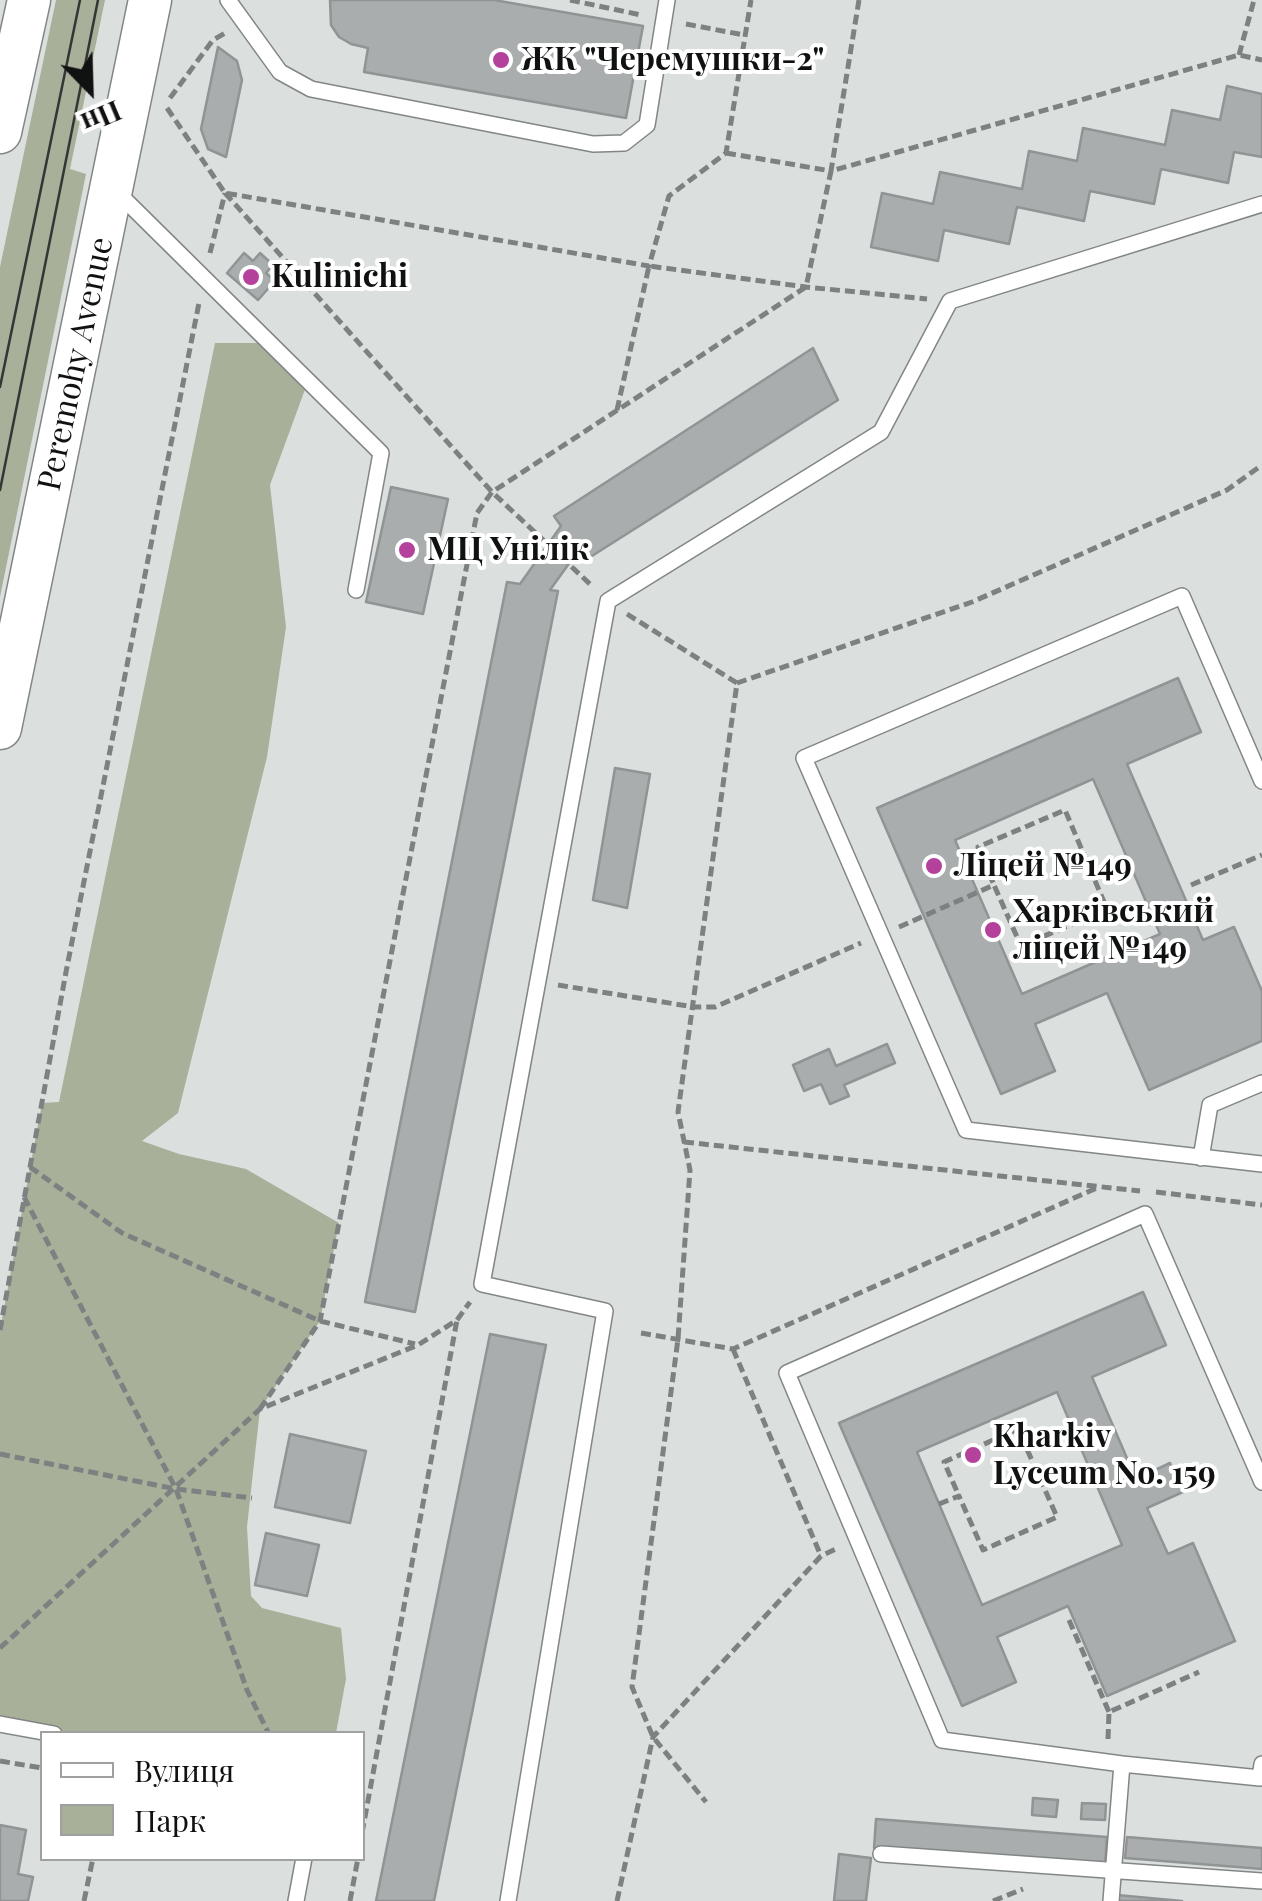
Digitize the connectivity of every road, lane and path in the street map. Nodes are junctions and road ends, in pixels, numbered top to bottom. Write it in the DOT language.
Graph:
graph roads {
  1 [pos="29,0"];
  2 [pos="150,0"];
  3 [pos="228,0"];
  4 [pos="667,0"];
  5 [pos="751,0"];
  6 [pos="859,0"];
  7 [pos="1254,0"];
  8 [pos="242,24"];
  9 [pos="1239,54"];
  10 [pos="1262,60"];
  11 [pos="0,132"];
  12 [pos="726,154"];
  13 [pos="831,172"];
  14 [pos="112,187"];
  15 [pos="226,193"];
  16 [pos="1262,204"];
  17 [pos="649,266"];
  18 [pos="204,277"];
  19 [pos="806,287"];
  20 [pos="950,302"];
  21 [pos="616,411"];
  22 [pos="1262,465"];
  23 [pos="492,492"];
  24 [pos="356,590"];
  25 [pos="608,602"];
  26 [pos="737,683"];
  27 [pos="0,728"];
  28 [pos="1262,781"];
  29 [pos="1262,855"];
  30 [pos="1191,884"];
  31 [pos="994,885"];
  32 [pos="881,935"];
  33 [pos="540,982"];
  34 [pos="694,1007"];
  35 [pos="1262,1083"];
  36 [pos="684,1142"];
  37 [pos="1201,1158"];
  38 [pos="1262,1164"];
  39 [pos="30,1166"];
  40 [pos="1102,1186"];
  41 [pos="24,1197"];
  42 [pos="1262,1205"];
  43 [pos="320,1321"];
  44 [pos="0,1330"];
  45 [pos="641,1332"];
  46 [pos="678,1339"];
  47 [pos="418,1345"];
  48 [pos="732,1349"];
  49 [pos="260,1409"];
  50 [pos="0,1454"];
  51 [pos="1262,1482"];
  52 [pos="176,1489"];
  53 [pos="959,1496"];
  54 [pos="252,1498"];
  55 [pos="939,1504"];
  56 [pos="856,1540"];
  57 [pos="821,1556"];
  58 [pos="1069,1620"];
  59 [pos="0,1648"];
  60 [pos="1199,1672"];
  61 [pos="1109,1712"];
  62 [pos="0,1724"];
  63 [pos="40,1731"];
  64 [pos="267,1731"];
  65 [pos="653,1737"];
  66 [pos="0,1761"];
  67 [pos="1114,1763"];
  68 [pos="1262,1764"];
  69 [pos="40,1768"];
  70 [pos="706,1802"];
  71 [pos="365,1817"];
  72 [pos="881,1854"];
  73 [pos="92,1861"];
  74 [pos="303,1861"];
  75 [pos="357,1861"];
  76 [pos="1113,1870"];
  77 [pos="1262,1881"];
  78 [pos="84,1901"];
  79 [pos="296,1901"];
  80 [pos="350,1901"];
  81 [pos="508,1901"];
  82 [pos="617,1901"];
  83 [pos="1111,1901"];
  1 -- 11 [label="main road"];
  2 -- 14 [label="main road, Peremohy Avenue"];
  3 -- 8 [label="lane"];
  4 -- 8 [label="lane"];
  5 -- 12 [label="path"];
  6 -- 13 [label="path"];
  7 -- 9 [label="path"];
  8 -- 15 [label="path"];
  9 -- 10 [label="path"];
  9 -- 13 [label="path"];
  12 -- 13 [label="path"];
  12 -- 17 [label="path"];
  13 -- 19 [label="path"];
  14 -- 18 [label="lane"];
  14 -- 27 [label="main road, Peremohy Avenue"];
  15 -- 17 [label="path"];
  15 -- 18 [label="path"];
  15 -- 23 [label="path"];
  16 -- 20 [label="lane"];
  17 -- 19 [label="path"];
  17 -- 21 [label="path"];
  18 -- 24 [label="lane"];
  18 -- 39 [label="path"];
  19 -- 20 [label="path"];
  19 -- 21 [label="path"];
  20 -- 25 [label="lane"];
  21 -- 23 [label="path"];
  22 -- 26 [label="path"];
  23 -- 25 [label="path"];
  23 -- 43 [label="path"];
  25 -- 26 [label="path"];
  25 -- 33 [label="lane"];
  26 -- 34 [label="path"];
  28 -- 32 [label="lane"];
  29 -- 30 [label="path"];
  31 -- 31 [label="path"];
  31 -- 32 [label="path"];
  32 -- 34 [label="path"];
  32 -- 37 [label="lane"];
  33 -- 34 [label="path"];
  33 -- 81 [label="lane"];
  34 -- 36 [label="path"];
  35 -- 37 [label="lane"];
  36 -- 40 [label="path"];
  36 -- 46 [label="path"];
  37 -- 38 [label="lane"];
  39 -- 41 [label="path"];
  39 -- 43 [label="path"];
  40 -- 42 [label="path"];
  40 -- 48 [label="path"];
  41 -- 44 [label="path"];
  41 -- 52 [label="path"];
  43 -- 47 [label="path"];
  43 -- 49 [label="path"];
  45 -- 46 [label="path"];
  46 -- 48 [label="path"];
  46 -- 65 [label="path"];
  47 -- 49 [label="path"];
  47 -- 71 [label="path"];
  48 -- 57 [label="path"];
  49 -- 52 [label="path"];
  50 -- 52 [label="path"];
  51 -- 56 [label="lane"];
  52 -- 54 [label="path"];
  52 -- 59 [label="path"];
  52 -- 64 [label="path"];
  53 -- 53 [label="path"];
  53 -- 55 [label="path"];
  56 -- 57 [label="path"];
  56 -- 67 [label="lane"];
  57 -- 65 [label="path"];
  58 -- 61 [label="path"];
  60 -- 61 [label="path"];
  61 -- 67 [label="path"];
  62 -- 63 [label="lane"];
  65 -- 70 [label="path"];
  65 -- 82 [label="path"];
  66 -- 69 [label="path"];
  67 -- 68 [label="lane"];
  67 -- 76 [label="lane"];
  72 -- 76 [label="lane"];
  73 -- 78 [label="path"];
  74 -- 79 [label="lane"];
  75 -- 80 [label="path"];
  76 -- 77 [label="lane"];
  76 -- 83 [label="lane"];
}
